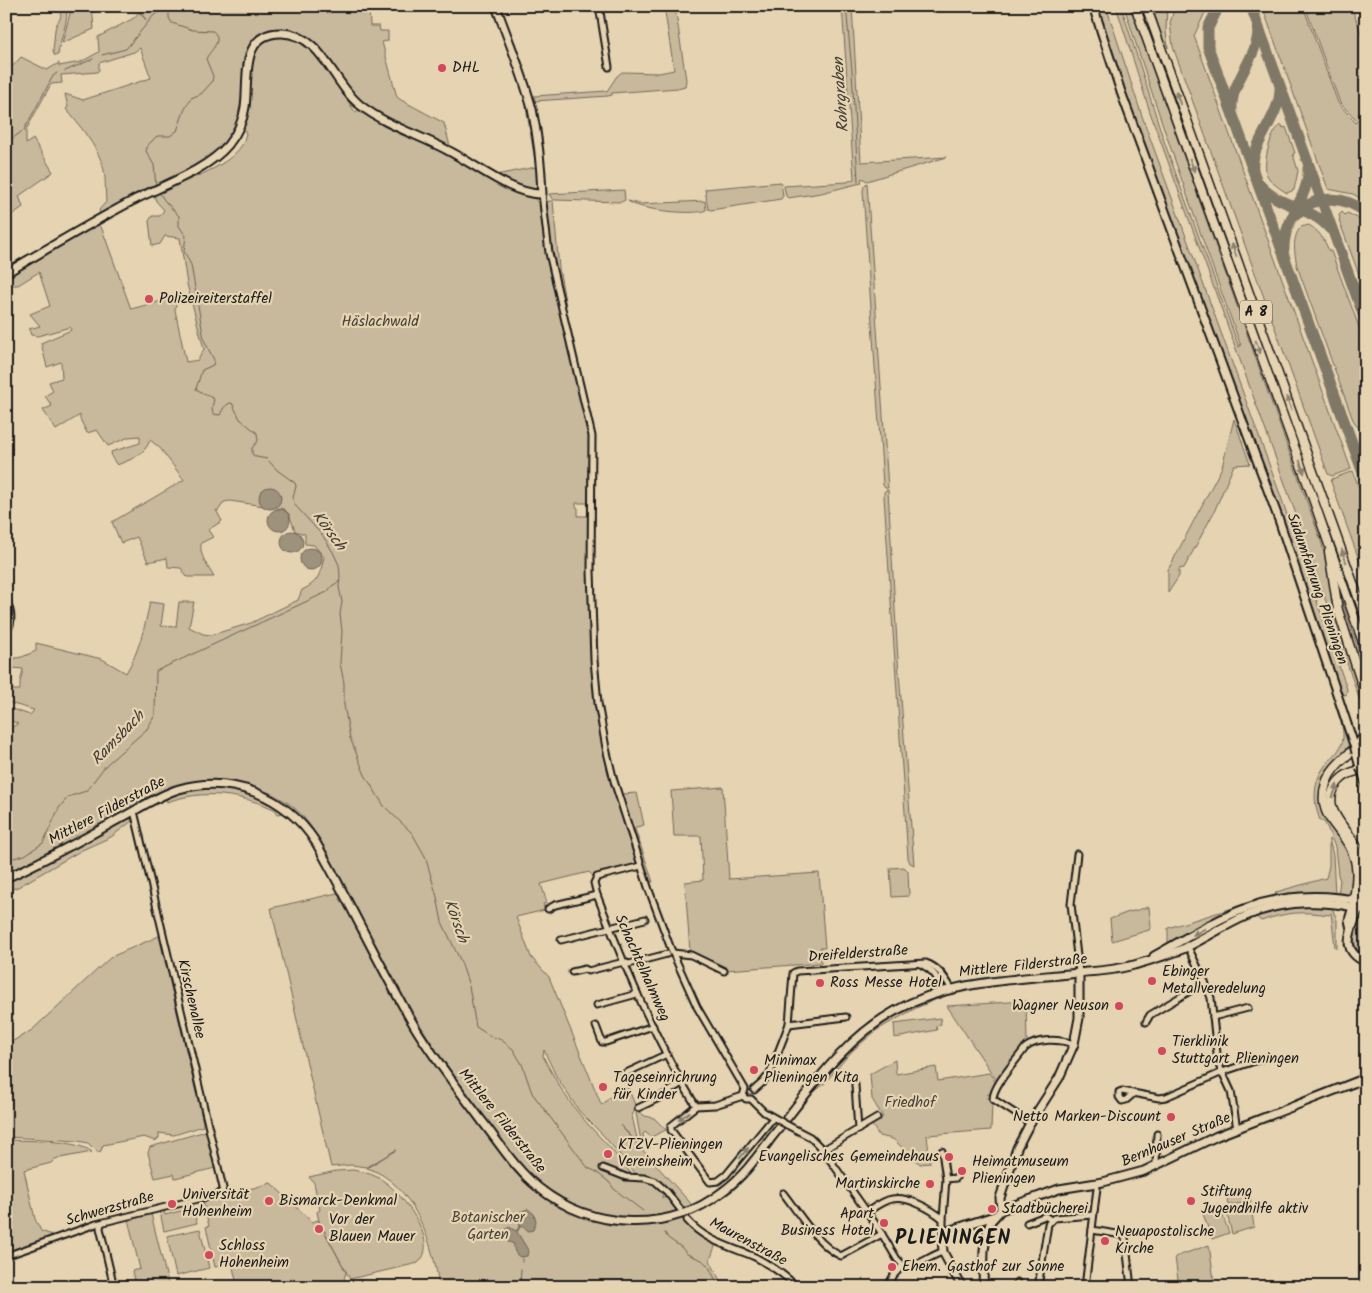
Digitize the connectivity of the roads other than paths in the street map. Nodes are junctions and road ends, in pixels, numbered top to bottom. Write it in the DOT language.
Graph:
graph roads {
  1 [pos="496,6"];
  2 [pos="599,6"];
  3 [pos="1093,6"];
  4 [pos="1135,6"];
  5 [pos="1146,6"];
  6 [pos="609,67"];
  7 [pos="542,194"];
  8 [pos="6,273"];
  9 [pos="1328,540"];
  10 [pos="6,599"];
  11 [pos="1366,619"];
  12 [pos="6,633"];
  13 [pos="1366,652"];
  14 [pos="1366,697"];
  15 [pos="1366,732"];
  16 [pos="1363,770"];
  17 [pos="1366,784"];
  18 [pos="134,811"];
  19 [pos="1077,854"];
  20 [pos="641,866"];
  21 [pos="6,878"];
  22 [pos="597,895"];
  23 [pos="1360,903"];
  24 [pos="1334,904"];
  25 [pos="548,909"];
  26 [pos="645,918"];
  27 [pos="1349,920"];
  28 [pos="610,927"];
  29 [pos="1351,930"];
  30 [pos="561,940"];
  31 [pos="1186,943"];
  32 [pos="670,953"];
  33 [pos="624,962"];
  34 [pos="1366,962"];
  35 [pos="917,963"];
  36 [pos="724,971"];
  37 [pos="572,972"];
  38 [pos="1079,973"];
  39 [pos="1205,982"];
  40 [pos="951,988"];
  41 [pos="942,991"];
  42 [pos="637,994"];
  43 [pos="597,1005"];
  44 [pos="1248,1008"];
  45 [pos="846,1017"];
  46 [pos="1213,1017"];
  47 [pos="1146,1022"];
  48 [pos="789,1024"];
  49 [pos="596,1026"];
  50 [pos="653,1026"];
  51 [pos="1074,1044"];
  52 [pos="668,1054"];
  53 [pos="1264,1058"];
  54 [pos="1221,1072"];
  55 [pos="624,1074"];
  56 [pos="1366,1078"];
  57 [pos="682,1083"];
  58 [pos="855,1085"];
  59 [pos="744,1089"];
  60 [pos="754,1090"];
  61 [pos="1133,1094"];
  62 [pos="743,1096"];
  63 [pos="751,1099"];
  64 [pos="696,1106"];
  65 [pos="638,1108"];
  66 [pos="774,1118"];
  67 [pos="877,1118"];
  68 [pos="1030,1123"];
  69 [pos="1237,1129"];
  70 [pos="858,1130"];
  71 [pos="1157,1134"];
  72 [pos="823,1150"];
  73 [pos="942,1151"];
  74 [pos="1156,1165"];
  75 [pos="603,1168"];
  76 [pos="956,1178"];
  77 [pos="946,1179"];
  78 [pos="1096,1182"];
  79 [pos="222,1192"];
  80 [pos="783,1193"];
  81 [pos="680,1209"];
  82 [pos="1000,1210"];
  83 [pos="867,1212"];
  84 [pos="1094,1215"];
  85 [pos="942,1219"];
  86 [pos="687,1220"];
  87 [pos="1051,1220"];
  88 [pos="987,1222"];
  89 [pos="1027,1223"];
  90 [pos="101,1224"];
  91 [pos="1092,1230"];
  92 [pos="945,1231"];
  93 [pos="882,1234"];
  94 [pos="942,1252"];
  95 [pos="6,1256"];
  96 [pos="903,1265"];
  97 [pos="114,1287"];
  98 [pos="797,1287"];
  99 [pos="887,1287"];
  100 [pos="962,1287"];
  101 [pos="983,1287"];
  102 [pos="1038,1287"];
  103 [pos="1085,1287"];
  104 [pos="1131,1287"];
  1 -- 7 [label="main road"];
  2 -- 6 [label="street"];
  3 -- 16 [label="main road, Südumfahrung Plieningen"];
  4 -- 9 [label="highway, A 8, one-way"];
  11 -- 5 [label="highway, A 8, one-way"];
  7 -- 8 [label="main road"];
  7 -- 20 [label="street"];
  9 -- 13 [label="highway, A 8"];
  9 -- 14 [label="highway"];
  10 -- 12 [label="street"];
  15 -- 23 [label="highway"];
  16 -- 17 [label="main road, Südumfahrung Plieningen"];
  23 -- 16 [label="highway, one-way"];
  18 -- 21 [label="main road, Mittlere Filderstraße"];
  18 -- 41 [label="main road, Mittlere Filderstraße"];
  18 -- 79 [label="street, Kirschenallee"];
  19 -- 38 [label="street"];
  20 -- 22 [label="street"];
  20 -- 32 [label="street"];
  22 -- 25 [label="street"];
  22 -- 28 [label="street, Schachtelhalmweg"];
  23 -- 24 [label="main road, Mittlere Filderstraße"];
  23 -- 27 [label="main road"];
  23 -- 29 [label="main road"];
  23 -- 31 [label="main road, Mittlere Filderstraße, one-way"];
  24 -- 27 [label="main road"];
  24 -- 31 [label="main road, Mittlere Filderstraße"];
  26 -- 28 [label="street"];
  27 -- 29 [label="main road"];
  28 -- 30 [label="street"];
  28 -- 33 [label="street, Schachtelhalmweg"];
  29 -- 34 [label="main road"];
  31 -- 38 [label="main road, Mittlere Filderstraße"];
  31 -- 39 [label="street"];
  32 -- 33 [label="street"];
  32 -- 36 [label="street"];
  32 -- 59 [label="street"];
  33 -- 37 [label="street"];
  33 -- 42 [label="street, Schachtelhalmweg"];
  35 -- 40 [label="street, Dreifelderstraße"];
  35 -- 41 [label="street, Dreifelderstraße"];
  35 -- 48 [label="street, Dreifelderstraße"];
  38 -- 40 [label="main road, Mittlere Filderstraße"];
  38 -- 51 [label="main road"];
  39 -- 46 [label="street"];
  39 -- 47 [label="street"];
  40 -- 41 [label="main road, Mittlere Filderstraße"];
  42 -- 43 [label="street"];
  42 -- 50 [label="street, Schachtelhalmweg"];
  44 -- 46 [label="street"];
  45 -- 48 [label="street"];
  46 -- 54 [label="street"];
  48 -- 60 [label="street, Dreifelderstraße"];
  49 -- 50 [label="street"];
  50 -- 52 [label="street, Schachtelhalmweg"];
  51 -- 68 [label="main road"];
  51 -- 68 [label="street"];
  52 -- 55 [label="street"];
  52 -- 57 [label="street, Schachtelhalmweg"];
  53 -- 54 [label="street"];
  54 -- 61 [label="street"];
  54 -- 69 [label="street"];
  56 -- 69 [label="main road, Bernhauser Straße"];
  57 -- 64 [label="street, Schachtelhalmweg"];
  57 -- 65 [label="street"];
  58 -- 70 [label="street"];
  59 -- 60 [label="street"];
  59 -- 62 [label="street"];
  60 -- 63 [label="street"];
  62 -- 63 [label="street"];
  62 -- 64 [label="street"];
  63 -- 66 [label="street"];
  64 -- 66 [label="street, one-way"];
  66 -- 72 [label="street, bridge"];
  67 -- 70 [label="street"];
  68 -- 82 [label="main road"];
  69 -- 74 [label="main road, Bernhauser Straße"];
  70 -- 72 [label="street"];
  71 -- 74 [label="street"];
  72 -- 83 [label="street"];
  73 -- 77 [label="street"];
  74 -- 78 [label="main road, Bernhauser Straße"];
  75 -- 81 [label="street"];
  76 -- 77 [label="street"];
  77 -- 85 [label="street"];
  78 -- 82 [label="main road, Bernhauser Straße"];
  78 -- 84 [label="street"];
  79 -- 90 [label="street, Schwerzstraße"];
  80 -- 93 [label="street"];
  82 -- 88 [label="main road, Bernhauser Straße"];
  83 -- 85 [label="street"];
  83 -- 93 [label="street"];
  84 -- 87 [label="street"];
  84 -- 91 [label="street"];
  85 -- 92 [label="street"];
  86 -- 98 [label="street, Maurenstraße"];
  87 -- 89 [label="street"];
  87 -- 102 [label="street"];
  88 -- 92 [label="main road"];
  88 -- 101 [label="main road"];
  90 -- 95 [label="street, Schwerzstraße"];
  90 -- 97 [label="street"];
  91 -- 103 [label="street"];
  91 -- 104 [label="street"];
  92 -- 94 [label="main road"];
  93 -- 96 [label="street"];
  94 -- 96 [label="street"];
  94 -- 100 [label="main road"];
  96 -- 99 [label="street"];
}
